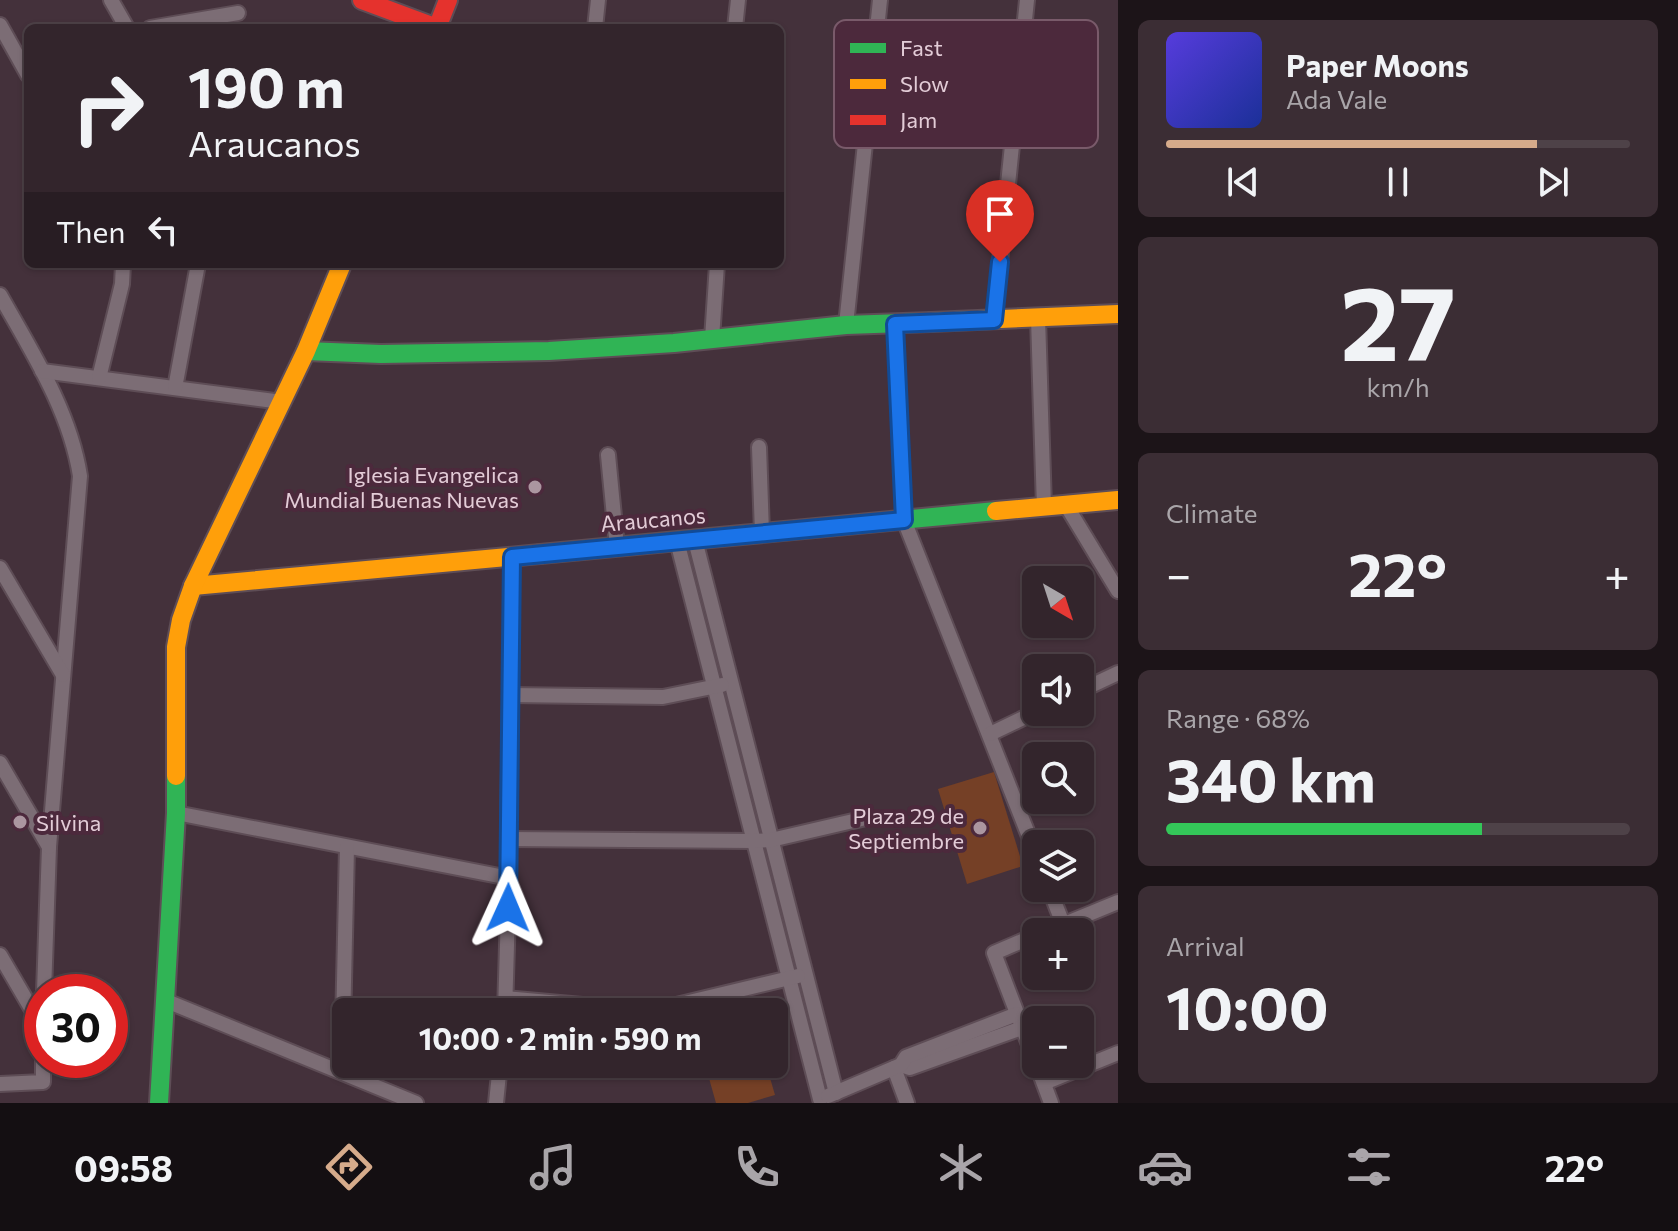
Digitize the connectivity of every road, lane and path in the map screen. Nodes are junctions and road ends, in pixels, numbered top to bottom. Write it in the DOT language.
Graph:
graph roads {
  1 [pos="111,0"];
  2 [pos="362,0"];
  3 [pos="448,0"];
  4 [pos="598,0"];
  5 [pos="738,0"];
  6 [pos="880,0"];
  7 [pos="1027,0"];
  8 [pos="238,13"];
  9 [pos="878,20"];
  10 [pos="1025,20"];
  11 [pos="125,24"];
  12 [pos="173,24"];
  13 [pos="426,24"];
  14 [pos="439,24"];
  15 [pos="595,24"];
  16 [pos="735,24"];
  17 [pos="0,25"];
  18 [pos="24,68"];
  19 [pos="865,148"];
  20 [pos="1012,148"];
  21 [pos="123,268"];
  22 [pos="197,268"];
  23 [pos="340,268"];
  24 [pos="717,268"];
  25 [pos="0,295"];
  26 [pos="1118,314"];
  27 [pos="1038,318"];
  28 [pos="994,320"];
  29 [pos="895,324"];
  30 [pos="846,325"];
  31 [pos="712,339"];
  32 [pos="306,351"];
  33 [pos="42,371"];
  34 [pos="99,378"];
  35 [pos="175,388"];
  36 [pos="282,402"];
  37 [pos="759,447"];
  38 [pos="608,455"];
  39 [pos="1118,500"];
  40 [pos="1066,505"];
  41 [pos="1044,507"];
  42 [pos="904,520"];
  43 [pos="762,533"];
  44 [pos="686,540"];
  45 [pos="617,547"];
  46 [pos="512,557"];
  47 [pos="0,568"];
  48 [pos="193,586"];
  49 [pos="1118,591"];
  50 [pos="1118,673"];
  51 [pos="64,675"];
  52 [pos="732,682"];
  53 [pos="1094,684"];
  54 [pos="715,687"];
  55 [pos="511,695"];
  56 [pos="1022,719"];
  57 [pos="990,734"];
  58 [pos="0,763"];
  59 [pos="176,813"];
  60 [pos="866,818"];
  61 [pos="1027,830"];
  62 [pos="508,839"];
  63 [pos="771,840"];
  64 [pos="754,841"];
  65 [pos="49,847"];
  66 [pos="347,847"];
  67 [pos="509,878"];
  68 [pos="1118,902"];
  69 [pos="1078,918"];
  70 [pos="1022,941"];
  71 [pos="0,955"];
  72 [pos="45,974"];
  73 [pos="805,974"];
  74 [pos="789,978"];
  75 [pos="24,996"];
  76 [pos="344,998"];
  77 [pos="506,998"];
  78 [pos="706,998"];
  79 [pos="164,1000"];
  80 [pos="1020,1021"];
  81 [pos="1022,1026"];
  82 [pos="1118,1053"];
  83 [pos="897,1066"];
  84 [pos="332,1068"];
  85 [pos="43,1078"];
  86 [pos="356,1078"];
  87 [pos="499,1078"];
  88 [pos="1042,1078"];
  89 [pos="1044,1083"];
  90 [pos="0,1084"];
  91 [pos="836,1093"];
  92 [pos="816,1101"];
  93 [pos="159,1103"];
  94 [pos="416,1103"];
  95 [pos="496,1103"];
  96 [pos="907,1103"];
  97 [pos="1051,1103"];
  1 -- 11 [label="street"];
  2 -- 13 [label="street"];
  3 -- 14 [label="street"];
  4 -- 15 [label="street"];
  5 -- 16 [label="street"];
  6 -- 9 [label="street"];
  7 -- 10 [label="street"];
  8 -- 12 [label="street"];
  17 -- 18 [label="street"];
  19 -- 30 [label="street"];
  20 -- 28 [label="street"];
  21 -- 34 [label="street"];
  22 -- 35 [label="street"];
  23 -- 32 [label="street"];
  24 -- 31 [label="street"];
  25 -- 33 [label="street"];
  26 -- 27 [label="street"];
  27 -- 28 [label="street"];
  27 -- 41 [label="street"];
  28 -- 29 [label="street"];
  29 -- 30 [label="street"];
  29 -- 42 [label="street"];
  30 -- 31 [label="street"];
  31 -- 32 [label="street"];
  32 -- 36 [label="street"];
  33 -- 34 [label="street"];
  33 -- 51 [label="street"];
  34 -- 35 [label="street"];
  35 -- 36 [label="street"];
  36 -- 48 [label="street"];
  37 -- 43 [label="street"];
  38 -- 45 [label="street"];
  39 -- 40 [label="street, Araucanos"];
  40 -- 41 [label="street, Araucanos"];
  40 -- 49 [label="street"];
  41 -- 42 [label="street, Araucanos"];
  42 -- 43 [label="street, Araucanos"];
  42 -- 57 [label="street"];
  43 -- 44 [label="street, Araucanos"];
  44 -- 45 [label="street, Araucanos"];
  44 -- 52 [label="street"];
  44 -- 54 [label="street"];
  45 -- 46 [label="street, Araucanos"];
  46 -- 48 [label="street, Araucanos"];
  46 -- 55 [label="street"];
  47 -- 51 [label="street"];
  48 -- 59 [label="street"];
  50 -- 53 [label="street"];
  51 -- 65 [label="street"];
  52 -- 54 [label="street"];
  52 -- 63 [label="street"];
  54 -- 55 [label="street"];
  54 -- 64 [label="street"];
  55 -- 62 [label="street"];
  56 -- 57 [label="street"];
  57 -- 61 [label="street"];
  58 -- 65 [label="street"];
  59 -- 66 [label="street"];
  59 -- 79 [label="street"];
  60 -- 63 [label="street"];
  62 -- 64 [label="street"];
  62 -- 67 [label="street"];
  63 -- 64 [label="street"];
  63 -- 73 [label="street"];
  64 -- 74 [label="street"];
  65 -- 72 [label="street"];
  66 -- 67 [label="street"];
  66 -- 76 [label="street"];
  67 -- 77 [label="street"];
  68 -- 69 [label="street"];
  70 -- 80 [label="street"];
  71 -- 75 [label="street"];
  73 -- 74 [label="street"];
  73 -- 91 [label="street"];
  74 -- 78 [label="street"];
  74 -- 92 [label="street"];
  79 -- 84 [label="street"];
  79 -- 93 [label="street"];
  80 -- 81 [label="street"];
  80 -- 83 [label="street"];
  82 -- 89 [label="street"];
  83 -- 91 [label="street"];
  83 -- 96 [label="street"];
  85 -- 90 [label="street"];
  86 -- 94 [label="street"];
  87 -- 95 [label="street"];
  88 -- 89 [label="street"];
  89 -- 97 [label="street"];
  91 -- 92 [label="street"];
}
